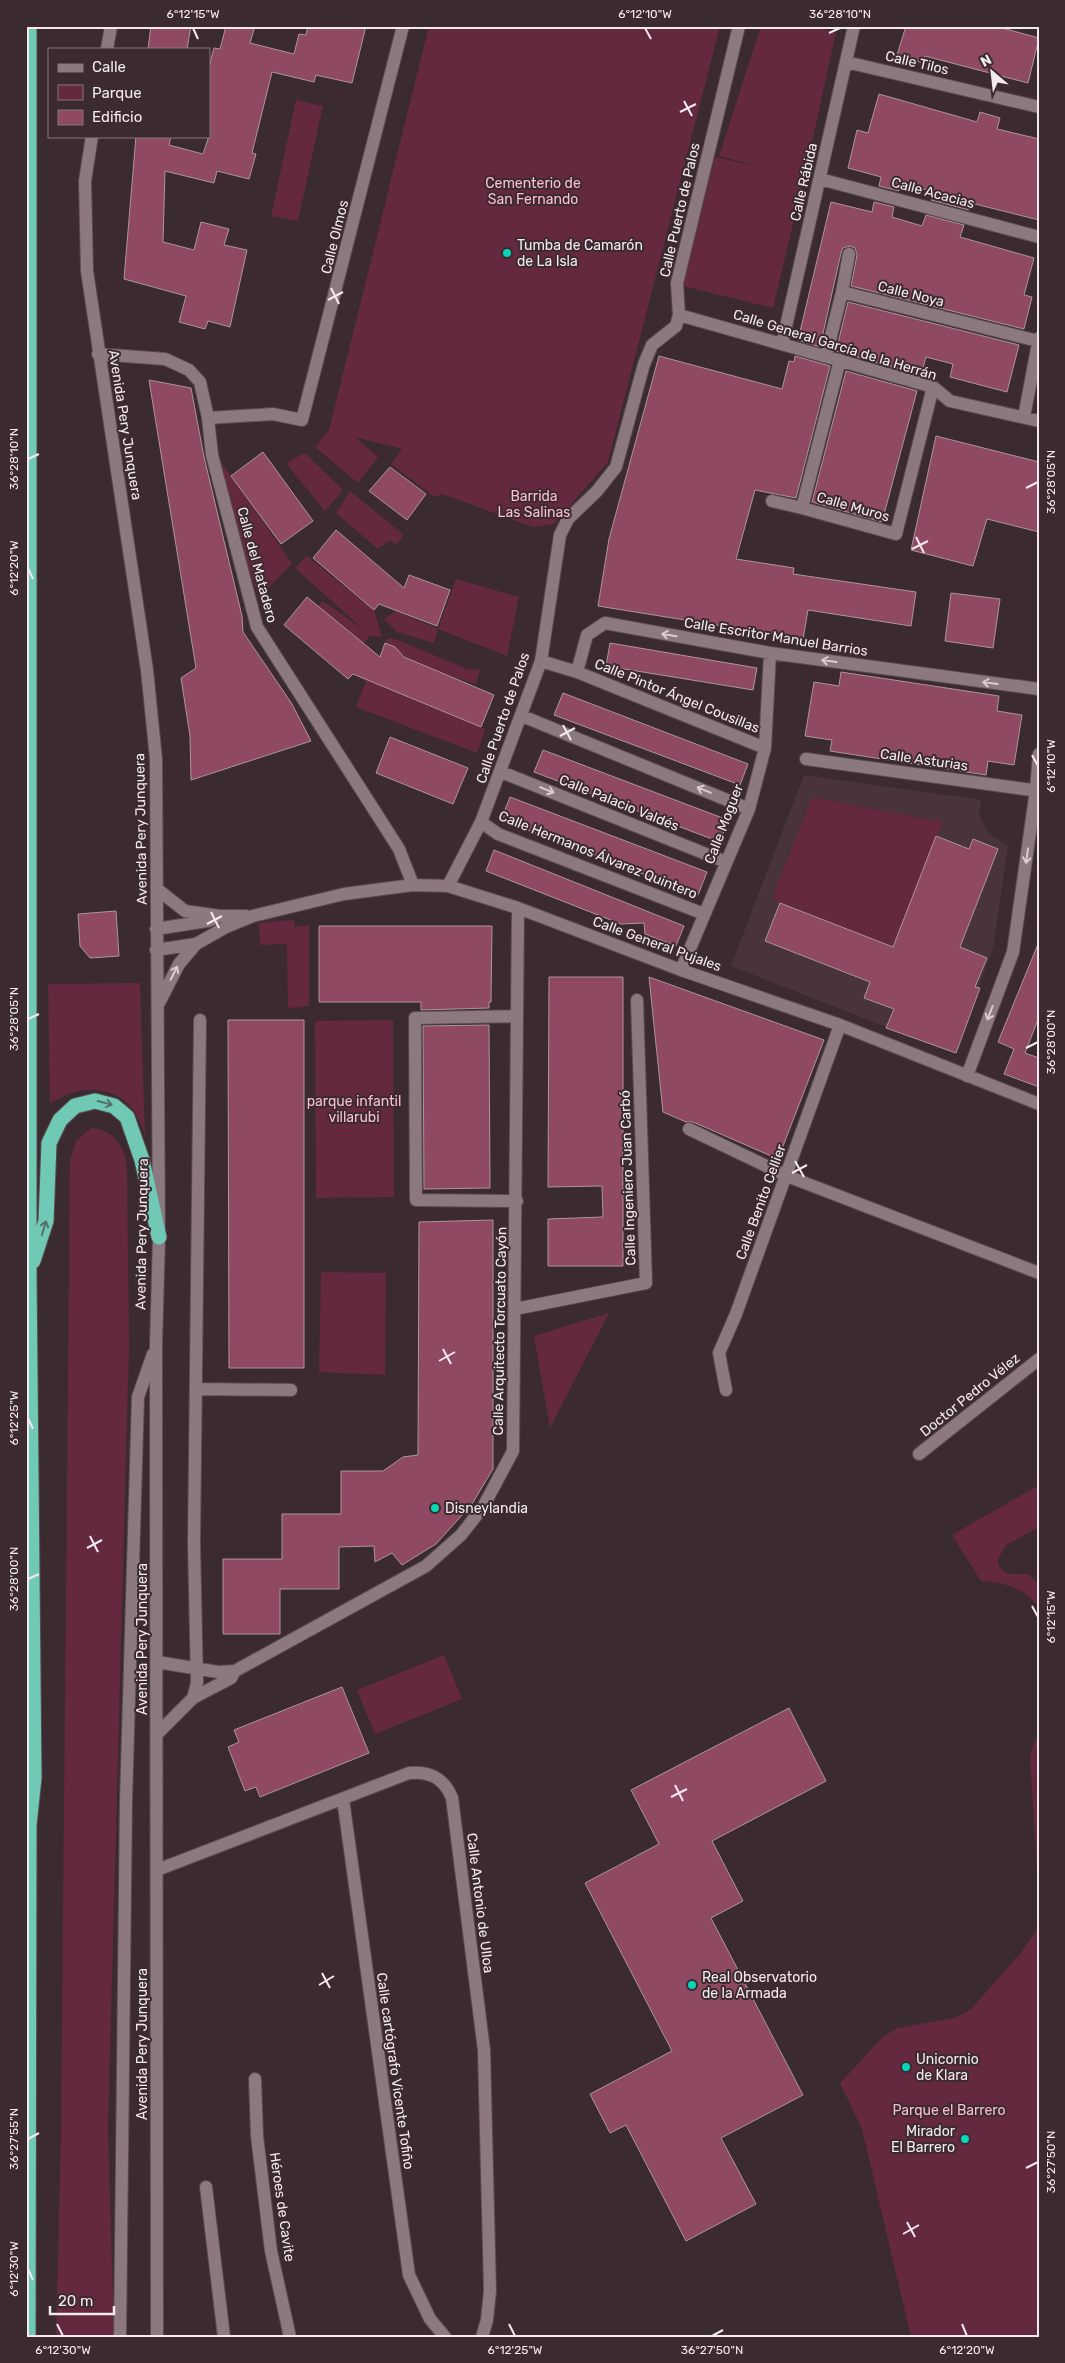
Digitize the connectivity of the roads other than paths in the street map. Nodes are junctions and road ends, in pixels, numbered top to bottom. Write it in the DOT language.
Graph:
graph roads {
  1 [pos="29,26"];
  2 [pos="110,26"];
  3 [pos="403,26"];
  4 [pos="739,26"];
  5 [pos="854,26"];
  6 [pos="107,48"];
  7 [pos="846,62"];
  8 [pos="1039,107"];
  9 [pos="92,138"];
  10 [pos="820,179"];
  11 [pos="1039,237"];
  12 [pos="849,254"];
  13 [pos="842,292"];
  14 [pos="679,315"];
  15 [pos="1038,340"];
  16 [pos="782,344"];
  17 [pos="98,354"];
  18 [pos="826,356"];
  19 [pos="840,360"];
  20 [pos="933,387"];
  21 [pos="1024,417"];
  22 [pos="208,418"];
  23 [pos="1039,421"];
  24 [pos="772,501"];
  25 [pos="802,508"];
  26 [pos="770,653"];
  27 [pos="542,661"];
  28 [pos="577,672"];
  29 [pos="1039,689"];
  30 [pos="522,716"];
  31 [pos="765,748"];
  32 [pos="1039,754"];
  33 [pos="806,759"];
  34 [pos="501,772"];
  35 [pos="1038,791"];
  36 [pos="749,809"];
  37 [pos="481,822"];
  38 [pos="726,862"];
  39 [pos="413,885"];
  40 [pos="448,886"];
  41 [pos="157,889"];
  42 [pos="518,908"];
  43 [pos="704,914"];
  44 [pos="220,916"];
  45 [pos="253,916"];
  46 [pos="156,929"];
  47 [pos="196,944"];
  48 [pos="156,950"];
  49 [pos="681,970"];
  50 [pos="637,1000"];
  51 [pos="158,1005"];
  52 [pos="517,1016"];
  53 [pos="200,1020"];
  54 [pos="840,1026"];
  55 [pos="966,1076"];
  56 [pos="1039,1104"];
  57 [pos="689,1130"];
  58 [pos="787,1176"];
  59 [pos="517,1201"];
  60 [pos="158,1237"];
  61 [pos="1039,1273"];
  62 [pos="29,1274"];
  63 [pos="516,1309"];
  64 [pos="156,1344"];
  65 [pos="1039,1359"];
  66 [pos="196,1389"];
  67 [pos="291,1390"];
  68 [pos="726,1390"];
  69 [pos="919,1454"];
  70 [pos="157,1662"];
  71 [pos="196,1668"];
  72 [pos="235,1671"];
  73 [pos="193,1698"];
  74 [pos="158,1733"];
  75 [pos="342,1799"];
  76 [pos="157,1870"];
  77 [pos="255,2079"];
  78 [pos="206,2187"];
  79 [pos="28,2337"];
  80 [pos="120,2337"];
  81 [pos="157,2337"];
  82 [pos="224,2337"];
  83 [pos="290,2337"];
  84 [pos="445,2337"];
  85 [pos="482,2337"];
  1 -- 62 [label="highway"];
  2 -- 6 [label="street"];
  3 -- 22 [label="street, Calle Olmos"];
  4 -- 14 [label="street, Calle Puerto de Palos"];
  5 -- 7 [label="street, Calle Rábida"];
  7 -- 8 [label="street, Calle Tilos"];
  7 -- 10 [label="street, Calle Rábida"];
  9 -- 17 [label="street, Avenida Pery Junquera"];
  10 -- 11 [label="street, Calle Acacias"];
  10 -- 16 [label="street, Calle Rábida"];
  12 -- 13 [label="street"];
  13 -- 15 [label="street, Calle Noya"];
  13 -- 18 [label="street"];
  14 -- 16 [label="street, Calle General García de la Herrán"];
  14 -- 27 [label="street, Calle Puerto de Palos"];
  15 -- 21 [label="street"];
  16 -- 18 [label="street, Calle General García de la Herrán"];
  17 -- 22 [label="street, Calle del Matadero"];
  17 -- 41 [label="street, Avenida Pery Junquera"];
  18 -- 19 [label="street, Calle General García de la Herrán"];
  19 -- 20 [label="street, Calle General García de la Herrán"];
  19 -- 25 [label="street, Calle Muros"];
  20 -- 21 [label="street, Calle General García de la Herrán"];
  20 -- 25 [label="street, Calle Muros"];
  21 -- 23 [label="street, Calle General García de la Herrán"];
  22 -- 39 [label="street, Calle del Matadero"];
  24 -- 25 [label="street"];
  26 -- 28 [label="street, Calle Escritor Manuel Barrios, one-way"];
  29 -- 26 [label="street, Calle Escritor Manuel Barrios, one-way"];
  26 -- 31 [label="street, Calle Moguer"];
  27 -- 28 [label="street"];
  27 -- 30 [label="street, Calle Puerto de Palos"];
  28 -- 31 [label="street, Calle Pintor Ángel Cousillas"];
  30 -- 34 [label="street, Calle Puerto de Palos"];
  36 -- 30 [label="street, one-way"];
  31 -- 36 [label="street, Calle Moguer"];
  32 -- 35 [label="street"];
  33 -- 35 [label="street, Calle Asturias"];
  34 -- 37 [label="street, Calle Puerto de Palos"];
  34 -- 38 [label="street, Calle Palacio Valdés, one-way"];
  35 -- 55 [label="street, one-way"];
  36 -- 38 [label="street, Calle Moguer"];
  37 -- 40 [label="street, Calle Puerto de Palos"];
  37 -- 43 [label="street, Calle Hermanos Álvarez Quintero"];
  38 -- 43 [label="street, Calle Moguer"];
  39 -- 40 [label="street, Calle General Pujales"];
  39 -- 45 [label="street, Calle General Pujales"];
  40 -- 42 [label="street, Calle General Pujales"];
  41 -- 44 [label="street"];
  41 -- 46 [label="street, Avenida Pery Junquera"];
  42 -- 49 [label="street, Calle General Pujales"];
  42 -- 52 [label="street, Calle Arquitecto Torcuato Cayón"];
  43 -- 49 [label="street, Calle Moguer"];
  44 -- 45 [label="street"];
  44 -- 46 [label="street"];
  45 -- 47 [label="street"];
  46 -- 48 [label="street, Avenida Pery Junquera"];
  47 -- 48 [label="street"];
  51 -- 47 [label="street, one-way"];
  48 -- 51 [label="street, Avenida Pery Junquera"];
  49 -- 54 [label="street, Calle General Pujales"];
  50 -- 63 [label="street, Calle Ingeniero Juan Carbó"];
  51 -- 60 [label="street, Avenida Pery Junquera"];
  52 -- 59 [label="street, Calle Arquitecto Torcuato Cayón"];
  52 -- 59 [label="street"];
  53 -- 66 [label="street"];
  54 -- 55 [label="street, Calle General Pujales"];
  54 -- 58 [label="street, Calle Benito Cellier"];
  55 -- 56 [label="street, Calle General Pujales"];
  57 -- 58 [label="street"];
  58 -- 61 [label="street"];
  58 -- 68 [label="street, Calle Benito Cellier"];
  59 -- 63 [label="street, Calle Arquitecto Torcuato Cayón"];
  62 -- 60 [label="highway, one-way"];
  60 -- 64 [label="street, Avenida Pery Junquera"];
  62 -- 79 [label="highway"];
  63 -- 72 [label="street, Calle Arquitecto Torcuato Cayón"];
  64 -- 70 [label="street, Avenida Pery Junquera"];
  64 -- 80 [label="street"];
  65 -- 69 [label="street, Doctor Pedro Vélez"];
  66 -- 67 [label="street"];
  66 -- 71 [label="street"];
  70 -- 71 [label="street"];
  70 -- 74 [label="street, Avenida Pery Junquera"];
  71 -- 72 [label="street"];
  71 -- 73 [label="street"];
  72 -- 73 [label="street, Calle Arquitecto Torcuato Cayón"];
  73 -- 74 [label="street, Calle Arquitecto Torcuato Cayón"];
  74 -- 76 [label="street, Avenida Pery Junquera"];
  75 -- 76 [label="street, Calle Antonio de Ulloa"];
  75 -- 84 [label="street, Calle cartógrafo Vicente Tofiño"];
  75 -- 85 [label="street, Calle Antonio de Ulloa"];
  76 -- 81 [label="street, Avenida Pery Junquera"];
  77 -- 83 [label="street, Héroes de Cavite"];
  78 -- 82 [label="street"];
}
